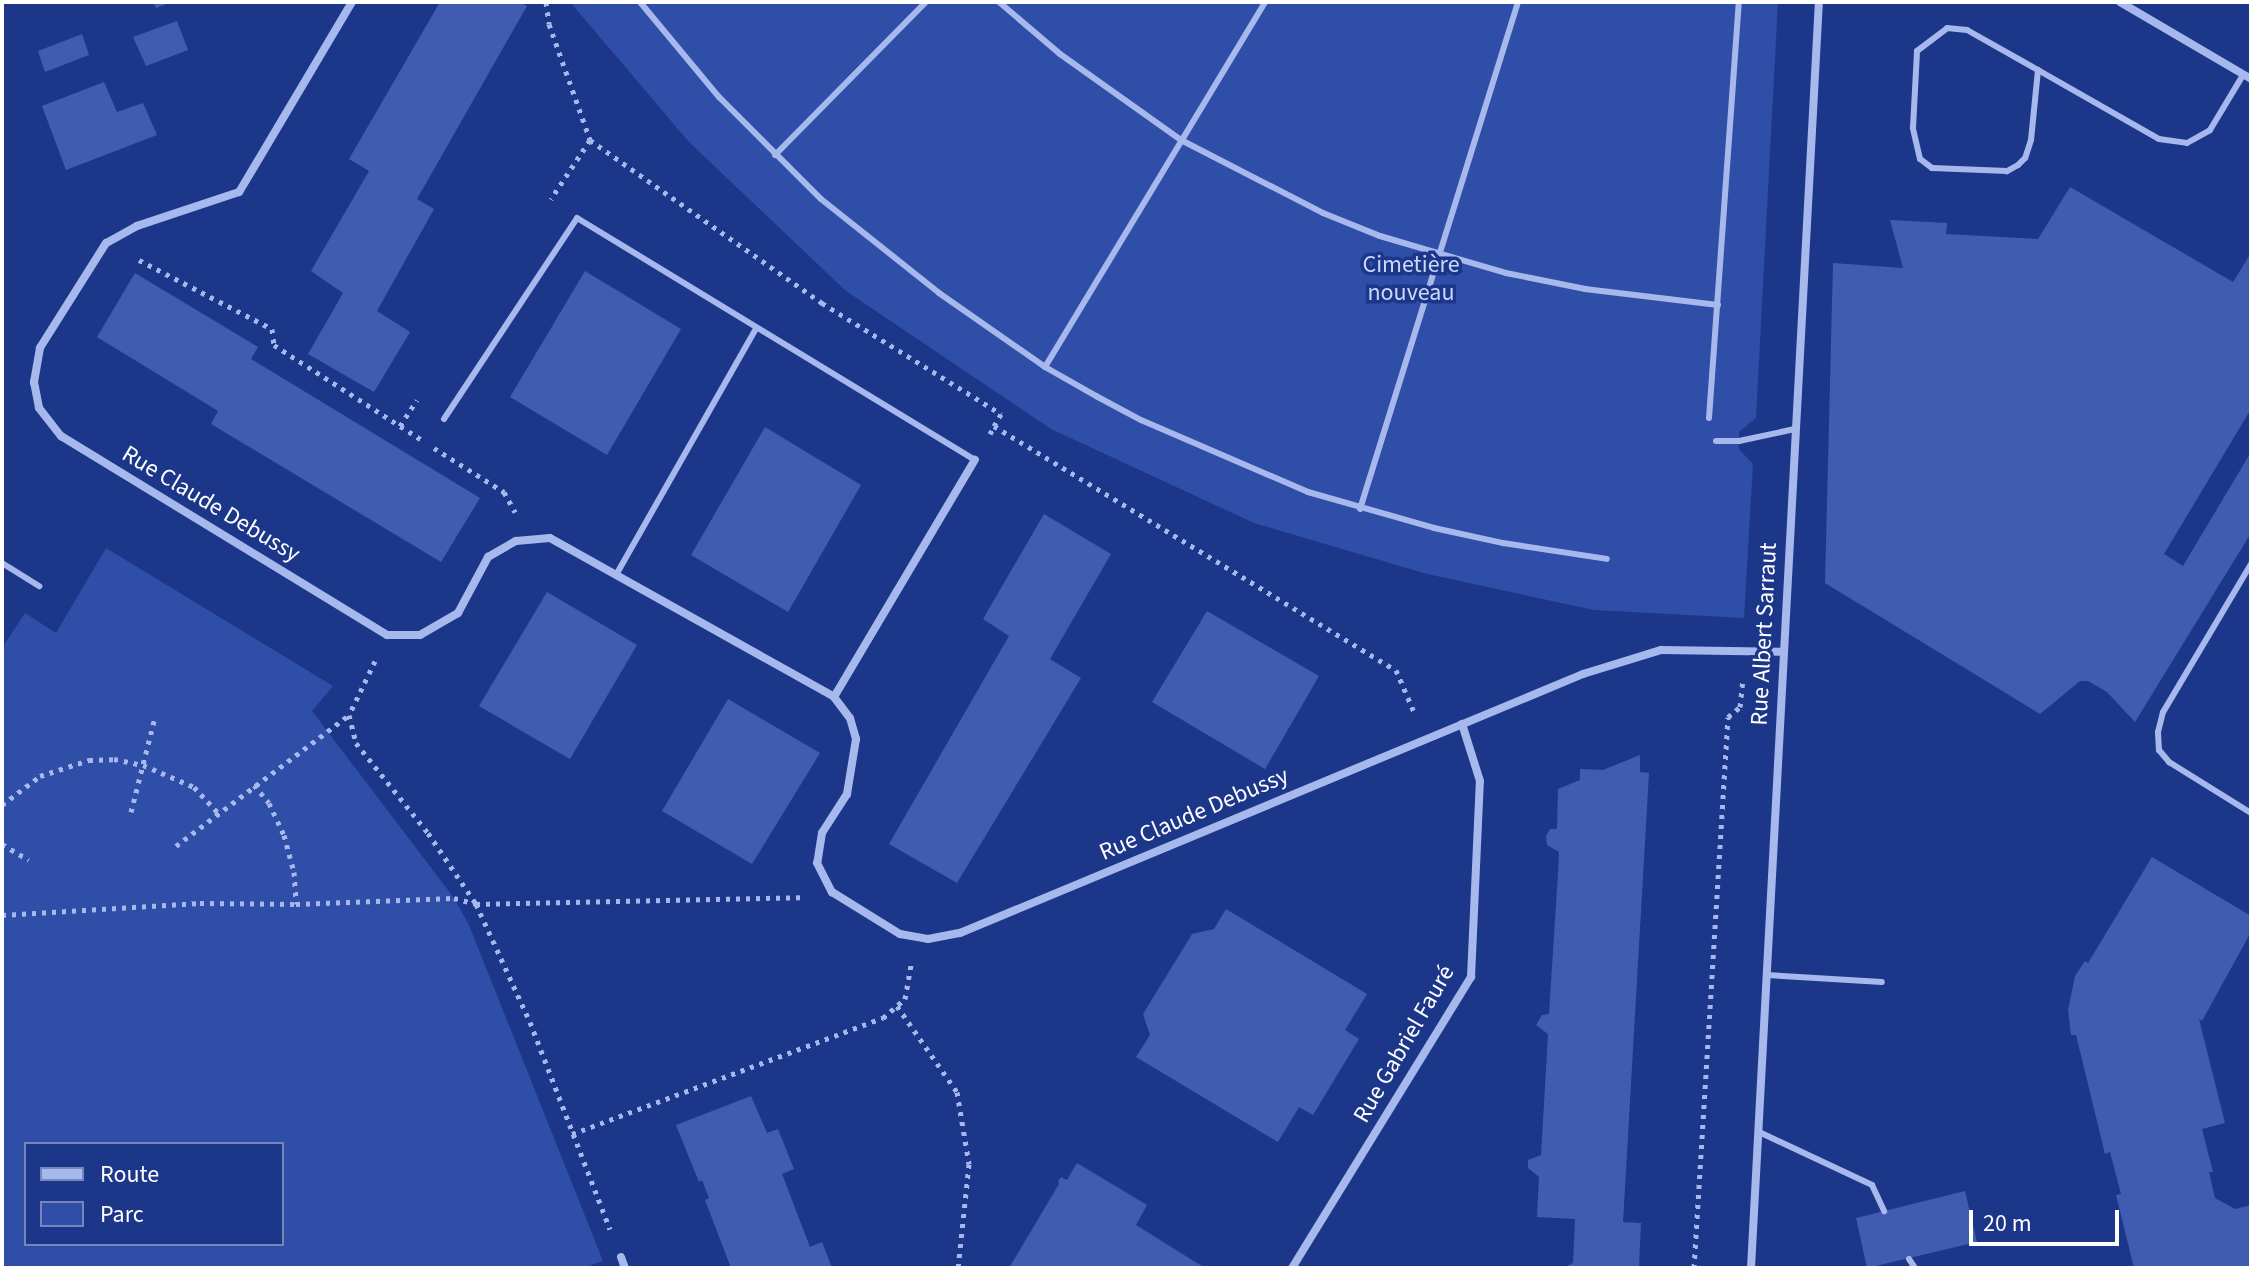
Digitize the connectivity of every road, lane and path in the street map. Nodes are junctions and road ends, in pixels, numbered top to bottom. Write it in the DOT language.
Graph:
graph roads {
  1 [pos="352,2"];
  2 [pos="546,2"];
  3 [pos="640,2"];
  4 [pos="926,2"];
  5 [pos="999,2"];
  6 [pos="1265,2"];
  7 [pos="1518,2"];
  8 [pos="1739,2"];
  9 [pos="1819,2"];
  10 [pos="2120,2"];
  11 [pos="2038,70"];
  12 [pos="2247,77"];
  13 [pos="590,140"];
  14 [pos="1181,140"];
  15 [pos="775,155"];
  16 [pos="547,205"];
  17 [pos="106,243"];
  18 [pos="1441,255"];
  19 [pos="1718,305"];
  20 [pos="756,329"];
  21 [pos="1045,367"];
  22 [pos="426,387"];
  23 [pos="1709,418"];
  24 [pos="444,419"];
  25 [pos="400,426"];
  26 [pos="994,426"];
  27 [pos="1795,429"];
  28 [pos="1716,441"];
  29 [pos="975,460"];
  30 [pos="1360,509"];
  31 [pos="530,540"];
  32 [pos="1607,559"];
  33 [pos="2,563"];
  34 [pos="2251,564"];
  35 [pos="616,575"];
  36 [pos="39,586"];
  37 [pos="387,635"];
  38 [pos="1745,652"];
  39 [pos="1783,652"];
  40 [pos="834,697"];
  41 [pos="349,715"];
  42 [pos="155,717"];
  43 [pos="1462,724"];
  44 [pos="1426,739"];
  45 [pos="143,765"];
  46 [pos="254,785"];
  47 [pos="2,805"];
  48 [pos="131,812"];
  49 [pos="218,813"];
  50 [pos="2251,813"];
  51 [pos="2,844"];
  52 [pos="176,846"];
  53 [pos="29,860"];
  54 [pos="832,892"];
  55 [pos="296,904"];
  56 [pos="476,904"];
  57 [pos="2,915"];
  58 [pos="915,937"];
  59 [pos="1767,975"];
  60 [pos="1882,982"];
  61 [pos="897,1006"];
  62 [pos="1759,1132"];
  63 [pos="572,1134"];
  64 [pos="1884,1211"];
  65 [pos="621,1257"];
  66 [pos="1909,1259"];
  67 [pos="625,1268"];
  68 [pos="958,1268"];
  69 [pos="1292,1268"];
  70 [pos="1694,1268"];
  71 [pos="1751,1268"];
  72 [pos="1915,1268"];
  1 -- 17 [label="street"];
  2 -- 13 [label="path"];
  3 -- 15 [label="lane"];
  4 -- 15 [label="lane"];
  5 -- 14 [label="lane"];
  6 -- 14 [label="lane"];
  7 -- 18 [label="lane"];
  8 -- 19 [label="lane"];
  9 -- 27 [label="street, Rue Albert Sarraut"];
  10 -- 12 [label="street"];
  11 -- 11 [label="lane"];
  11 -- 12 [label="lane"];
  13 -- 16 [label="path"];
  13 -- 26 [label="path"];
  14 -- 18 [label="lane"];
  14 -- 21 [label="lane"];
  15 -- 21 [label="lane"];
  17 -- 25 [label="path"];
  17 -- 37 [label="street, Rue Claude Debussy"];
  18 -- 19 [label="lane"];
  18 -- 30 [label="lane"];
  19 -- 23 [label="lane"];
  20 -- 24 [label="lane"];
  20 -- 29 [label="lane"];
  20 -- 35 [label="lane"];
  21 -- 30 [label="lane"];
  22 -- 25 [label="path"];
  25 -- 31 [label="path"];
  26 -- 29 [label="path"];
  26 -- 44 [label="path"];
  27 -- 28 [label="lane"];
  27 -- 39 [label="street, Rue Albert Sarraut"];
  29 -- 40 [label="street"];
  30 -- 32 [label="lane"];
  31 -- 35 [label="street"];
  31 -- 37 [label="street"];
  33 -- 36 [label="lane"];
  34 -- 50 [label="lane"];
  35 -- 40 [label="street"];
  37 -- 41 [label="path"];
  38 -- 39 [label="street, Rue Claude Debussy"];
  38 -- 43 [label="street, Rue Claude Debussy"];
  38 -- 70 [label="path"];
  39 -- 59 [label="street, Rue Albert Sarraut"];
  40 -- 54 [label="street"];
  41 -- 46 [label="path"];
  41 -- 56 [label="path"];
  42 -- 45 [label="path"];
  43 -- 44 [label="street, Rue Claude Debussy"];
  43 -- 69 [label="street, Rue Gabriel Fauré"];
  44 -- 58 [label="street, Rue Claude Debussy"];
  45 -- 47 [label="path"];
  45 -- 48 [label="path"];
  45 -- 49 [label="path"];
  46 -- 49 [label="path"];
  46 -- 55 [label="path"];
  49 -- 52 [label="path"];
  51 -- 53 [label="path"];
  54 -- 56 [label="path"];
  54 -- 58 [label="street, Rue Claude Debussy"];
  55 -- 56 [label="path"];
  55 -- 57 [label="path"];
  56 -- 63 [label="path"];
  58 -- 61 [label="path"];
  59 -- 60 [label="lane"];
  59 -- 62 [label="street, Rue Albert Sarraut"];
  61 -- 63 [label="path"];
  61 -- 68 [label="path"];
  62 -- 64 [label="lane"];
  62 -- 71 [label="street, Rue Albert Sarraut"];
  63 -- 65 [label="path"];
  65 -- 67 [label="street"];
  66 -- 72 [label="lane"];
}
